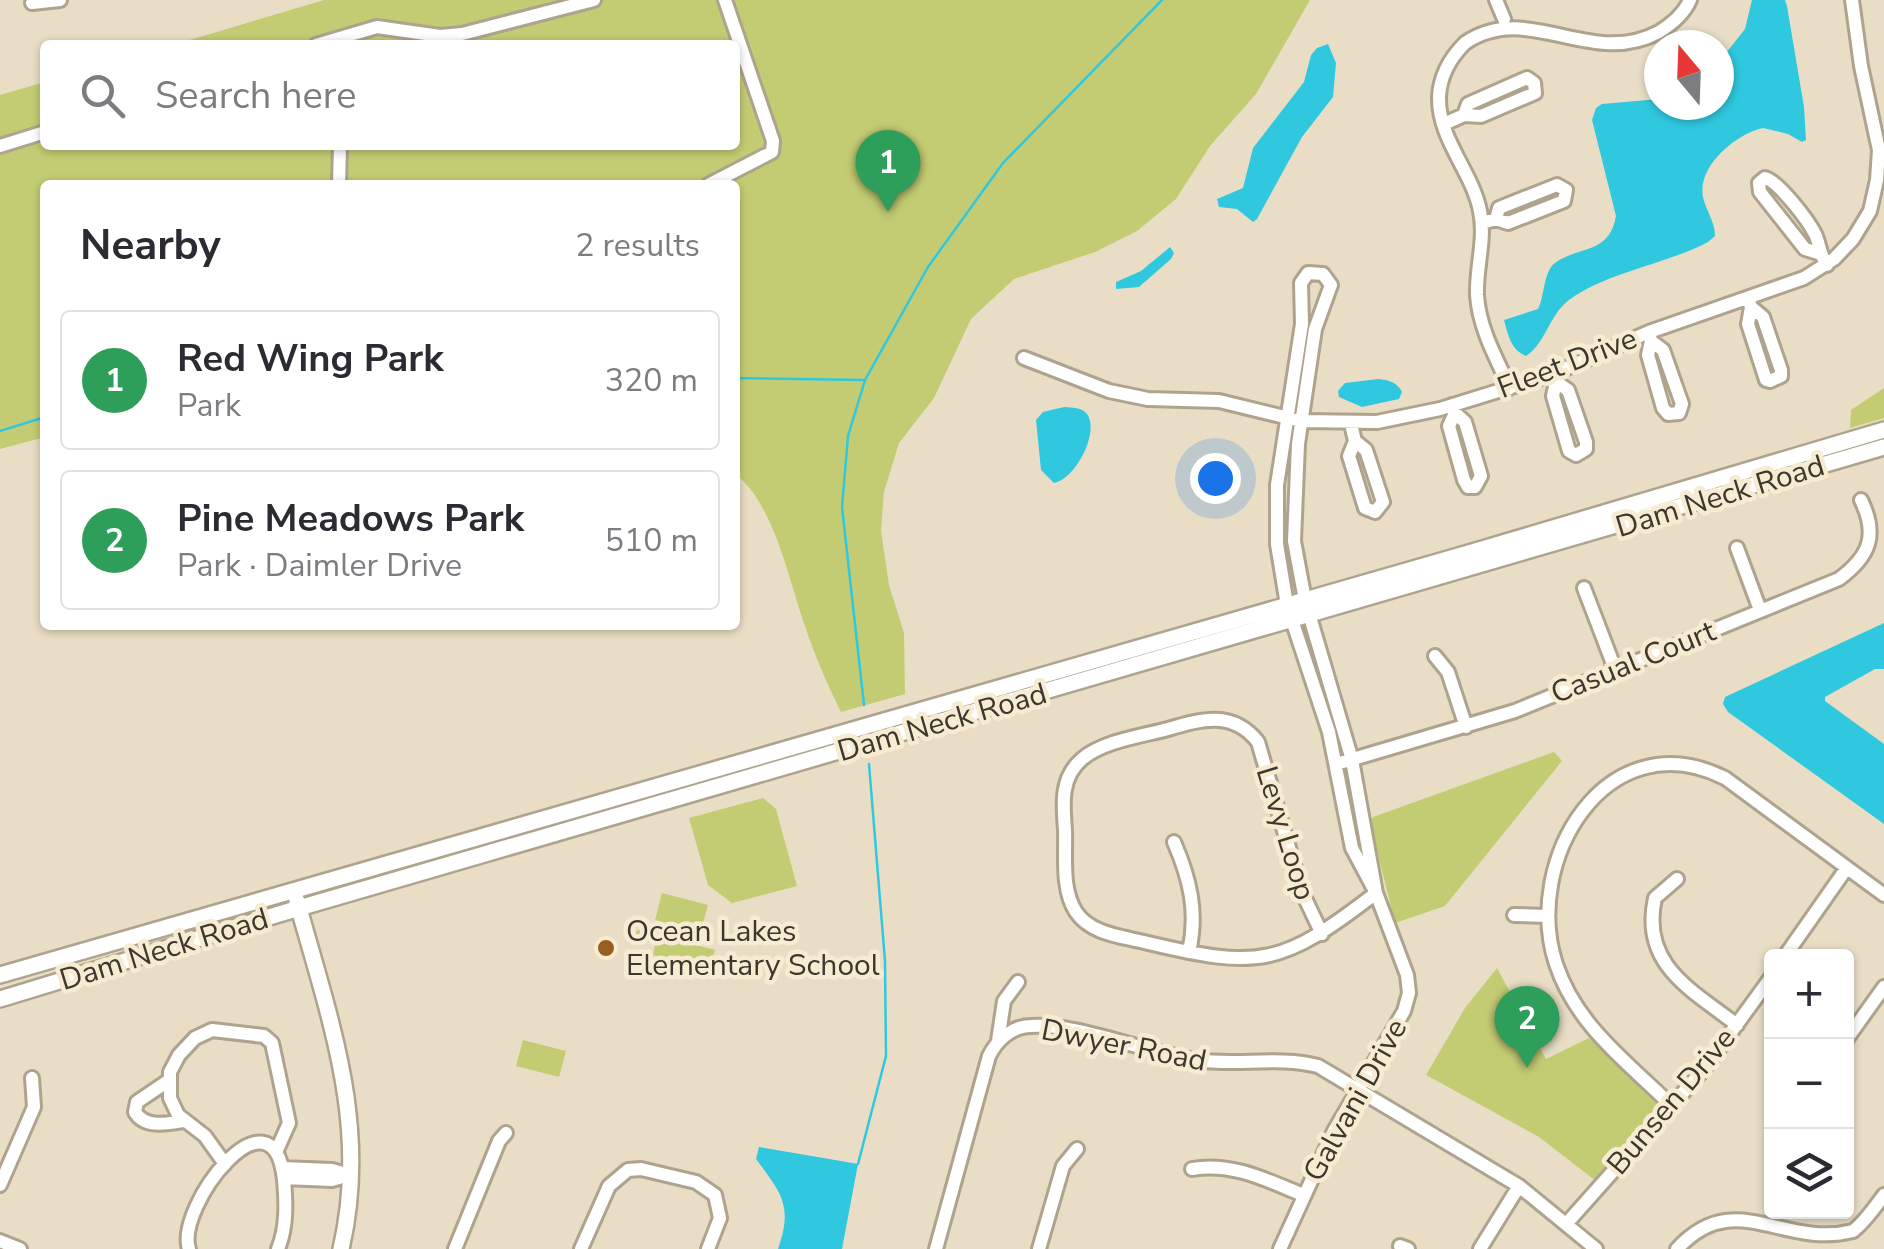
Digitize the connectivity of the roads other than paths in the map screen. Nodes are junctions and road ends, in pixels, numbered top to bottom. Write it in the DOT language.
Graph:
graph roads {
  1 [pos="60,0"];
  2 [pos="594,0"];
  3 [pos="725,0"];
  4 [pos="1496,0"];
  5 [pos="1690,0"];
  6 [pos="1852,0"];
  7 [pos="32,3"];
  8 [pos="1504,19"];
  9 [pos="344,40"];
  10 [pos="739,40"];
  11 [pos="740,43"];
  12 [pos="1464,116"];
  13 [pos="1444,124"];
  14 [pos="40,134"];
  15 [pos="0,146"];
  16 [pos="340,150"];
  17 [pos="339,180"];
  18 [pos="718,180"];
  19 [pos="1489,221"];
  20 [pos="1823,259"];
  21 [pos="1749,303"];
  22 [pos="1650,336"];
  23 [pos="1024,358"];
  24 [pos="1555,378"];
  25 [pos="1510,388"];
  26 [pos="1453,409"];
  27 [pos="1294,419"];
  28 [pos="1352,424"];
  29 [pos="1884,430"];
  30 [pos="1354,441"];
  31 [pos="1884,447"];
  32 [pos="1861,500"];
  33 [pos="1736,548"];
  34 [pos="1584,588"];
  35 [pos="1308,608"];
  36 [pos="1760,610"];
  37 [pos="1289,613"];
  38 [pos="1436,656"];
  39 [pos="1614,669"];
  40 [pos="1466,727"];
  41 [pos="1352,760"];
  42 [pos="1336,764"];
  43 [pos="615,797"];
  44 [pos="620,816"];
  45 [pos="1174,842"];
  46 [pos="1846,869"];
  47 [pos="1677,879"];
  48 [pos="294,888"];
  49 [pos="1376,893"];
  50 [pos="1884,895"];
  51 [pos="299,908"];
  52 [pos="1514,915"];
  53 [pos="1547,916"];
  54 [pos="1322,934"];
  55 [pos="1790,949"];
  56 [pos="1189,952"];
  57 [pos="0,975"];
  58 [pos="1018,982"];
  59 [pos="1764,987"];
  60 [pos="1884,987"];
  61 [pos="0,999"];
  62 [pos="1737,1025"];
  63 [pos="1847,1039"];
  64 [pos="998,1042"];
  65 [pos="32,1078"];
  66 [pos="168,1081"];
  67 [pos="1359,1088"];
  68 [pos="1671,1105"];
  69 [pos="182,1121"];
  70 [pos="506,1133"];
  71 [pos="1077,1149"];
  72 [pos="276,1152"];
  73 [pos="225,1164"];
  74 [pos="1192,1170"];
  75 [pos="283,1173"];
  76 [pos="350,1175"];
  77 [pos="0,1185"];
  78 [pos="1519,1186"];
  79 [pos="1303,1196"];
  80 [pos="1884,1196"];
  81 [pos="1567,1224"];
  82 [pos="0,1240"];
  83 [pos="1766,1240"];
  84 [pos="1810,1247"];
  85 [pos="20,1249"];
  86 [pos="189,1249"];
  87 [pos="278,1249"];
  88 [pos="340,1249"];
  89 [pos="455,1249"];
  90 [pos="581,1249"];
  91 [pos="708,1249"];
  92 [pos="936,1249"];
  93 [pos="1038,1249"];
  94 [pos="1280,1249"];
  95 [pos="1480,1249"];
  96 [pos="1596,1249"];
  97 [pos="1678,1249"];
  1 -- 7 [label="street"];
  2 -- 9 [label="street"];
  3 -- 10 [label="street"];
  4 -- 8 [label="street"];
  5 -- 8 [label="street"];
  6 -- 20 [label="street, Fleet Drive"];
  8 -- 13 [label="street"];
  11 -- 18 [label="street"];
  12 -- 12 [label="street"];
  12 -- 13 [label="street"];
  13 -- 19 [label="street"];
  14 -- 15 [label="street"];
  16 -- 17 [label="street"];
  19 -- 19 [label="street"];
  19 -- 25 [label="street"];
  20 -- 20 [label="street"];
  20 -- 21 [label="street, Fleet Drive"];
  21 -- 21 [label="street"];
  21 -- 22 [label="street, Fleet Drive"];
  22 -- 22 [label="street"];
  22 -- 24 [label="street, Fleet Drive"];
  23 -- 27 [label="street, Fleet Drive"];
  24 -- 24 [label="street"];
  24 -- 25 [label="street, Fleet Drive"];
  25 -- 26 [label="street, Fleet Drive"];
  26 -- 26 [label="street"];
  26 -- 28 [label="street, Fleet Drive"];
  27 -- 27 [label="street"];
  27 -- 28 [label="street, Fleet Drive"];
  27 -- 35 [label="street, Galvani Drive"];
  27 -- 37 [label="street, Galvani Drive"];
  28 -- 30 [label="street"];
  29 -- 35 [label="main road, Dam Neck Road"];
  30 -- 30 [label="street"];
  31 -- 35 [label="main road, Dam Neck Road"];
  32 -- 36 [label="street, Casual Court"];
  33 -- 36 [label="street"];
  34 -- 39 [label="street"];
  35 -- 37 [label="main road, Dam Neck Road"];
  35 -- 41 [label="street, Galvani Drive"];
  36 -- 39 [label="street, Casual Court"];
  37 -- 42 [label="street, Galvani Drive"];
  37 -- 43 [label="main road, Dam Neck Road"];
  37 -- 44 [label="main road, Dam Neck Road"];
  38 -- 40 [label="street"];
  39 -- 40 [label="street, Casual Court"];
  40 -- 41 [label="street, Casual Court"];
  41 -- 42 [label="street, Casual Court"];
  41 -- 49 [label="street, Galvani Drive"];
  42 -- 49 [label="street, Galvani Drive"];
  43 -- 44 [label="main road"];
  43 -- 48 [label="main road, Dam Neck Road"];
  44 -- 51 [label="main road, Dam Neck Road"];
  45 -- 56 [label="street"];
  46 -- 50 [label="street"];
  46 -- 53 [label="street"];
  46 -- 55 [label="street"];
  47 -- 62 [label="street"];
  48 -- 51 [label="main road"];
  48 -- 57 [label="main road, Dam Neck Road"];
  49 -- 54 [label="street, Levy Loop"];
  49 -- 67 [label="street, Galvani Drive"];
  51 -- 61 [label="main road, Dam Neck Road"];
  51 -- 76 [label="main road"];
  52 -- 53 [label="street"];
  53 -- 68 [label="street"];
  54 -- 56 [label="street, Levy Loop"];
  54 -- 56 [label="street, Levy Loop"];
  58 -- 64 [label="street"];
  59 -- 62 [label="street, Bunsen Drive"];
  60 -- 63 [label="street"];
  62 -- 68 [label="street, Bunsen Drive"];
  64 -- 67 [label="street, Dwyer Road"];
  64 -- 92 [label="street, Dwyer Road"];
  65 -- 77 [label="street"];
  66 -- 69 [label="street"];
  66 -- 69 [label="street"];
  66 -- 72 [label="street"];
  67 -- 78 [label="street, Dwyer Road"];
  67 -- 79 [label="street, Galvani Drive"];
  68 -- 81 [label="street, Bunsen Drive"];
  69 -- 73 [label="street"];
  70 -- 89 [label="street"];
  71 -- 93 [label="street"];
  72 -- 73 [label="street"];
  72 -- 75 [label="street"];
  73 -- 86 [label="street"];
  74 -- 79 [label="street"];
  75 -- 76 [label="street"];
  75 -- 87 [label="street"];
  76 -- 88 [label="main road"];
  78 -- 81 [label="street, Dwyer Road"];
  78 -- 95 [label="street"];
  79 -- 94 [label="street, Galvani Drive"];
  80 -- 84 [label="street"];
  81 -- 96 [label="street, Dwyer Road"];
  82 -- 85 [label="street"];
  83 -- 97 [label="street"];
  90 -- 91 [label="street"];
}
